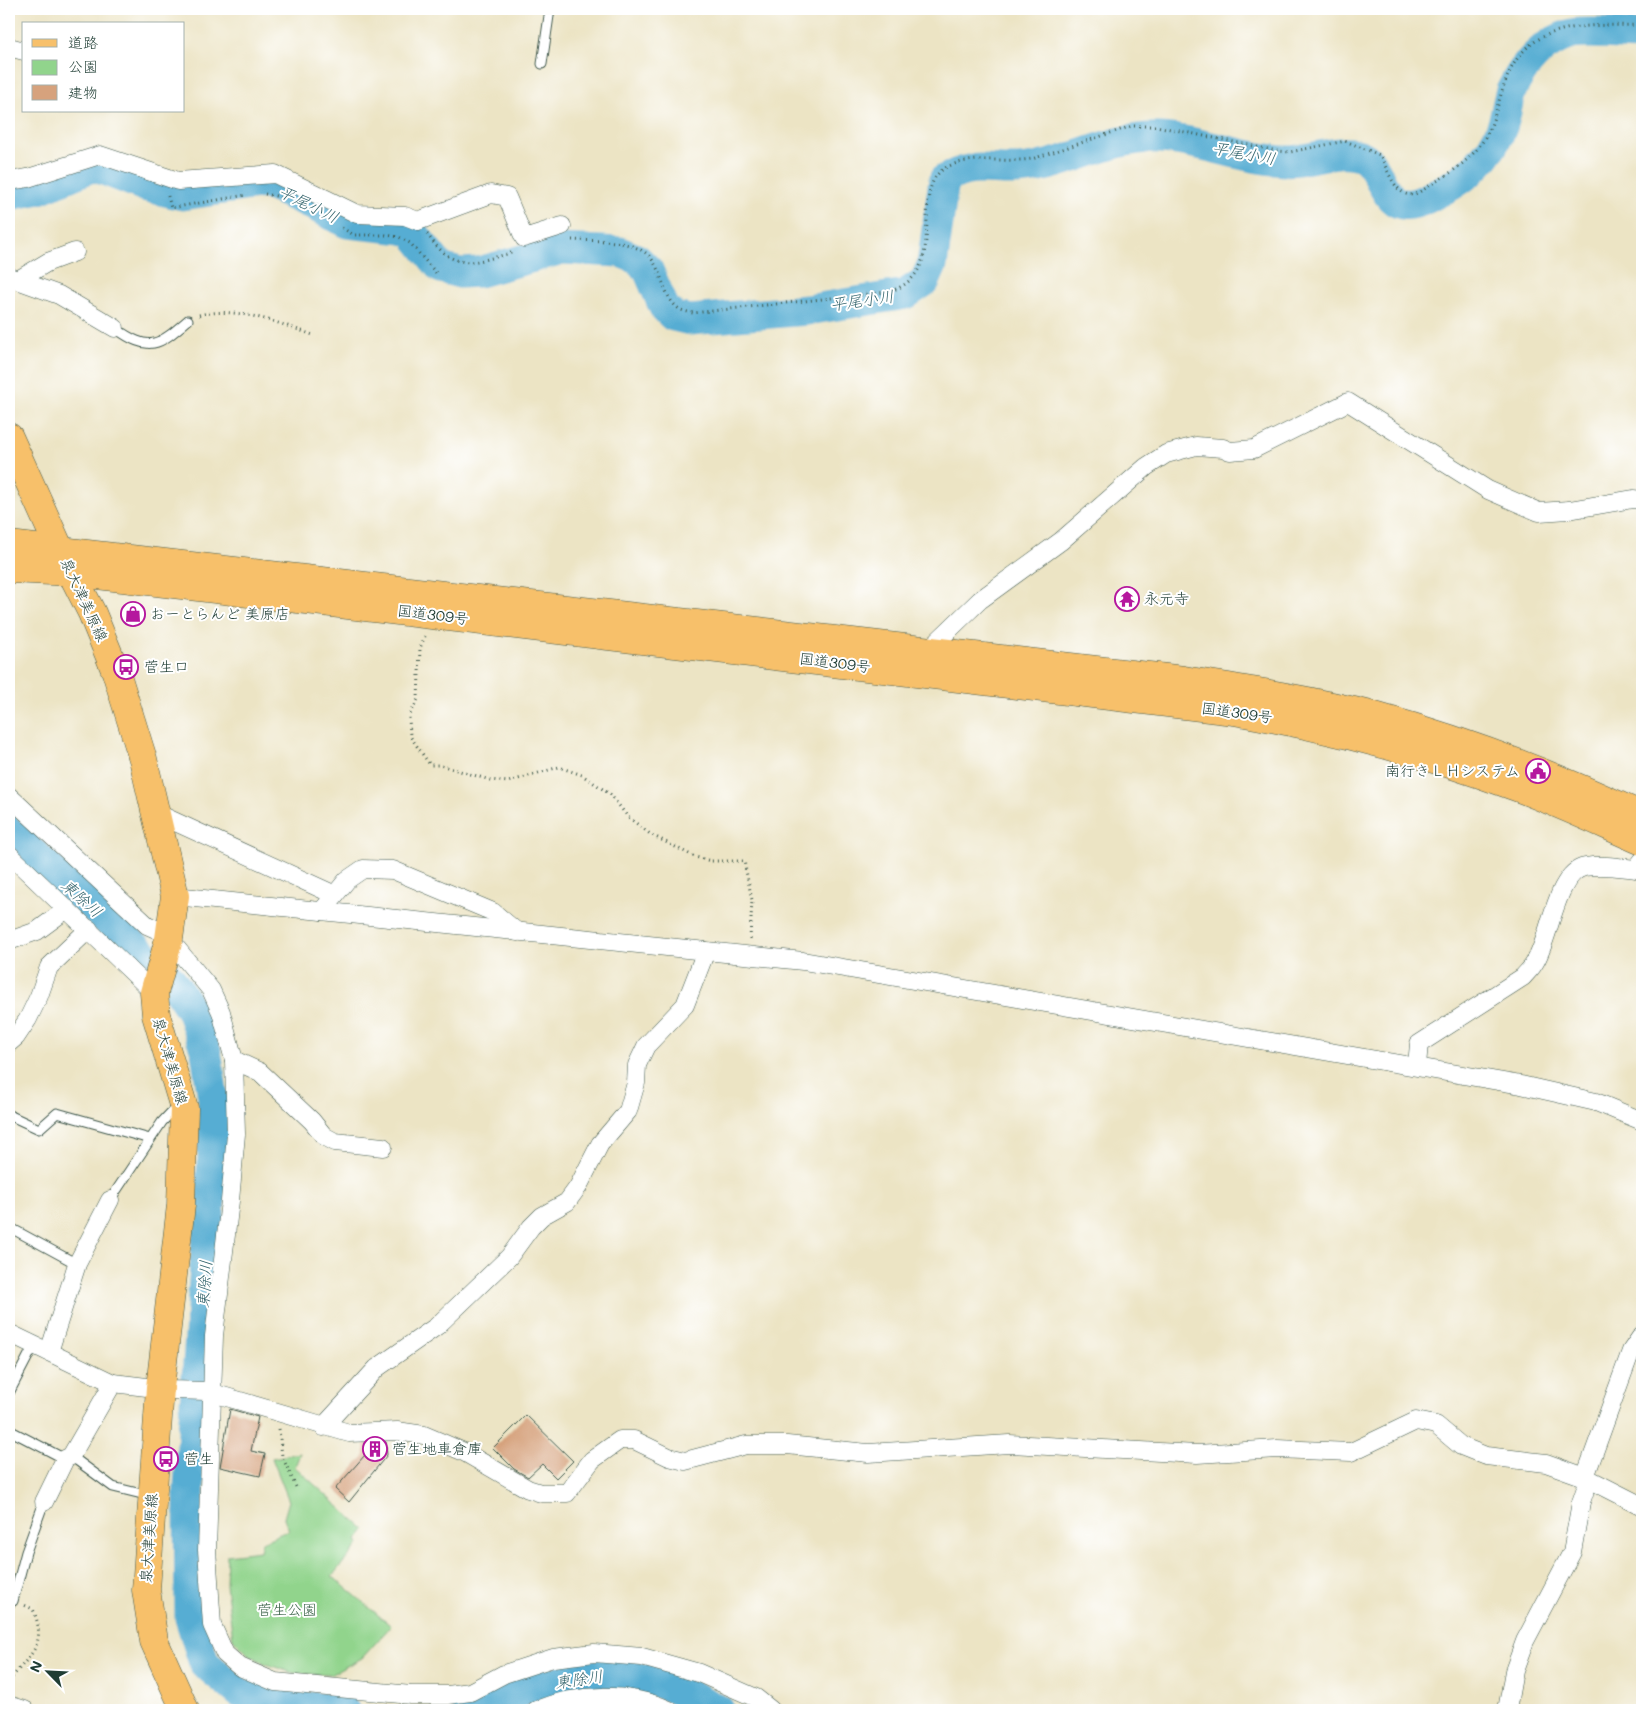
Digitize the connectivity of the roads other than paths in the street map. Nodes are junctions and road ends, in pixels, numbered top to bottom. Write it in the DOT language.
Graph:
graph roads {
  1 [pos="550,9"];
  2 [pos="9,47"];
  3 [pos="22,50"];
  4 [pos="542,64"];
  5 [pos="9,182"];
  6 [pos="562,233"];
  7 [pos="75,252"];
  8 [pos="13,279"];
  9 [pos="188,320"];
  10 [pos="115,328"];
  11 [pos="9,437"];
  12 [pos="1642,500"];
  13 [pos="9,545"];
  14 [pos="66,561"];
  15 [pos="9,569"];
  16 [pos="923,662"];
  17 [pos="9,796"];
  18 [pos="156,813"];
  19 [pos="1642,816"];
  20 [pos="1642,841"];
  21 [pos="9,854"];
  22 [pos="1640,868"];
  23 [pos="336,895"];
  24 [pos="175,896"];
  25 [pos="68,909"];
  26 [pos="322,912"];
  27 [pos="89,929"];
  28 [pos="517,932"];
  29 [pos="9,941"];
  30 [pos="168,941"];
  31 [pos="706,951"];
  32 [pos="155,989"];
  33 [pos="9,1043"];
  34 [pos="234,1060"];
  35 [pos="1417,1065"];
  36 [pos="182,1102"];
  37 [pos="9,1115"];
  38 [pos="1642,1120"];
  39 [pos="150,1138"];
  40 [pos="383,1147"];
  41 [pos="110,1200"];
  42 [pos="9,1226"];
  43 [pos="77,1264"];
  44 [pos="9,1333"];
  45 [pos="1642,1335"];
  46 [pos="41,1348"];
  47 [pos="113,1383"];
  48 [pos="166,1389"];
  49 [pos="209,1392"];
  50 [pos="9,1393"];
  51 [pos="323,1427"];
  52 [pos="9,1430"];
  53 [pos="68,1457"];
  54 [pos="1587,1478"];
  55 [pos="152,1496"];
  56 [pos="44,1502"];
  57 [pos="1642,1506"];
  58 [pos="11,1602"];
  59 [pos="9,1706"];
  60 [pos="25,1710"];
  61 [pos="185,1710"];
  62 [pos="536,1710"];
  63 [pos="669,1710"];
  64 [pos="771,1710"];
  65 [pos="1507,1710"];
  1 -- 4 [label="lane"];
  2 -- 3 [label="street"];
  5 -- 6 [label="street"];
  7 -- 8 [label="street"];
  8 -- 10 [label="street"];
  9 -- 10 [label="lane"];
  11 -- 14 [label="main road, 泉大津美原線"];
  12 -- 16 [label="street"];
  13 -- 14 [label="main road, 国道309号"];
  14 -- 15 [label="main road, 国道309号"];
  14 -- 16 [label="main road, 国道309号"];
  14 -- 16 [label="main road, 国道309号"];
  14 -- 18 [label="main road, 泉大津美原線"];
  16 -- 19 [label="main road, 国道309号"];
  16 -- 20 [label="main road, 国道309号"];
  17 -- 30 [label="street"];
  18 -- 23 [label="street"];
  18 -- 24 [label="main road, 泉大津美原線"];
  21 -- 25 [label="street"];
  22 -- 35 [label="street"];
  23 -- 26 [label="street"];
  23 -- 28 [label="street"];
  24 -- 26 [label="street"];
  24 -- 30 [label="main road, 泉大津美原線"];
  25 -- 27 [label="street"];
  25 -- 29 [label="street"];
  26 -- 28 [label="street"];
  27 -- 32 [label="street"];
  27 -- 33 [label="street"];
  28 -- 31 [label="street"];
  30 -- 32 [label="main road, 泉大津美原線"];
  30 -- 34 [label="street"];
  31 -- 35 [label="street"];
  31 -- 51 [label="street"];
  32 -- 36 [label="main road, 泉大津美原線"];
  34 -- 40 [label="street"];
  34 -- 49 [label="street"];
  35 -- 38 [label="street"];
  36 -- 39 [label="lane"];
  36 -- 48 [label="main road, 泉大津美原線"];
  37 -- 39 [label="lane"];
  39 -- 41 [label="lane"];
  41 -- 43 [label="street"];
  42 -- 43 [label="lane"];
  43 -- 46 [label="street"];
  44 -- 46 [label="street"];
  45 -- 54 [label="street"];
  46 -- 47 [label="street"];
  46 -- 50 [label="lane"];
  47 -- 48 [label="street"];
  47 -- 53 [label="street"];
  48 -- 49 [label="street"];
  48 -- 55 [label="main road, 泉大津美原線"];
  49 -- 51 [label="street"];
  49 -- 64 [label="street"];
  51 -- 54 [label="street"];
  52 -- 53 [label="lane"];
  53 -- 55 [label="lane"];
  53 -- 56 [label="street"];
  54 -- 57 [label="street"];
  54 -- 65 [label="street"];
  55 -- 61 [label="main road, 泉大津美原線"];
  56 -- 58 [label="lane"];
  59 -- 60 [label="street"];
  62 -- 63 [label="street"];
}
